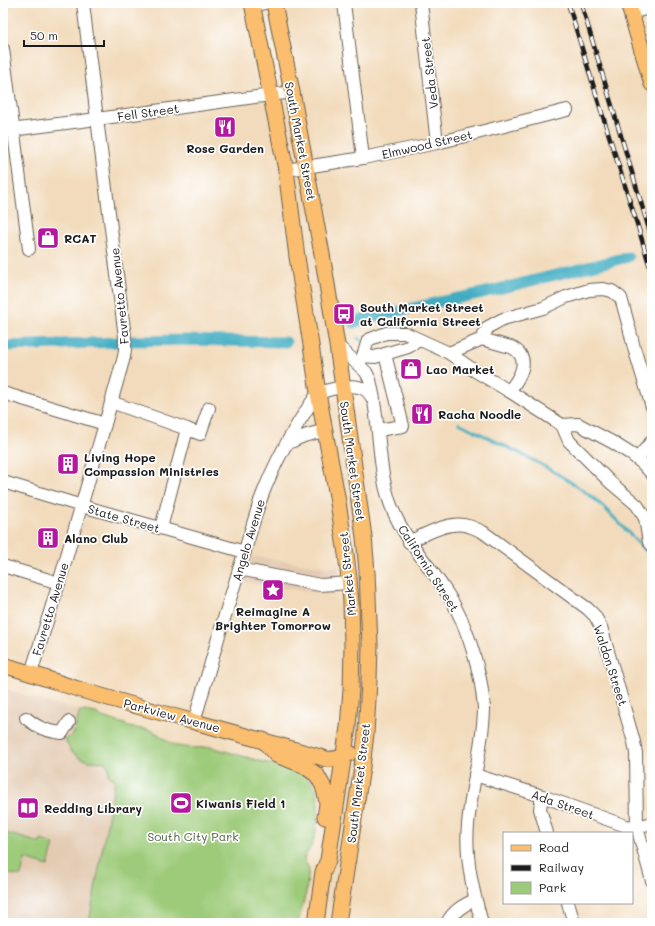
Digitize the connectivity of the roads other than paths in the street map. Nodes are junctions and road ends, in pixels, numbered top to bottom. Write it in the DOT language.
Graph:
graph roads {
  1 [pos="83,3"];
  2 [pos="274,3"];
  3 [pos="344,3"];
  4 [pos="421,3"];
  5 [pos="256,4"];
  6 [pos="652,7"];
  7 [pos="630,8"];
  8 [pos="3,49"];
  9 [pos="652,84"];
  10 [pos="292,92"];
  11 [pos="271,96"];
  12 [pos="567,110"];
  13 [pos="97,119"];
  14 [pos="8,130"];
  15 [pos="437,143"];
  16 [pos="362,158"];
  17 [pos="306,167"];
  18 [pos="286,170"];
  19 [pos="29,249"];
  20 [pos="482,339"];
  21 [pos="419,340"];
  22 [pos="337,345"];
  23 [pos="449,353"];
  24 [pos="385,354"];
  25 [pos="360,361"];
  26 [pos="342,387"];
  27 [pos="509,391"];
  28 [pos="3,393"];
  29 [pos="318,393"];
  30 [pos="111,402"];
  31 [pos="374,402"];
  32 [pos="652,407"];
  33 [pos="209,408"];
  34 [pos="105,424"];
  35 [pos="562,425"];
  36 [pos="187,429"];
  37 [pos="378,430"];
  38 [pos="325,431"];
  39 [pos="652,441"];
  40 [pos="286,444"];
  41 [pos="637,459"];
  42 [pos="652,474"];
  43 [pos="3,482"];
  44 [pos="82,506"];
  45 [pos="161,528"];
  46 [pos="409,542"];
  47 [pos="652,545"];
  48 [pos="245,552"];
  49 [pos="3,566"];
  50 [pos="239,569"];
  51 [pos="59,583"];
  52 [pos="349,583"];
  53 [pos="3,665"];
  54 [pos="31,673"];
  55 [pos="26,718"];
  56 [pos="69,722"];
  57 [pos="194,722"];
  58 [pos="366,734"];
  59 [pos="263,740"];
  60 [pos="343,757"];
  61 [pos="476,775"];
  62 [pos="542,796"];
  63 [pos="652,824"];
  64 [pos="637,827"];
  65 [pos="547,832"];
  66 [pos="348,859"];
  67 [pos="323,872"];
  68 [pos="652,881"];
  69 [pos="475,900"];
  70 [pos="568,904"];
  71 [pos="316,923"];
  72 [pos="338,923"];
  73 [pos="447,923"];
  74 [pos="482,923"];
  75 [pos="574,923"];
  1 -- 13 [label="street, Favretto Avenue"];
  2 -- 10 [label="main road, South Market Street"];
  3 -- 16 [label="street"];
  4 -- 15 [label="street, Veda Street"];
  5 -- 11 [label="main road, South Market Street"];
  6 -- 7 [label="street"];
  7 -- 9 [label="main road"];
  8 -- 14 [label="street"];
  10 -- 11 [label="street, Fell Street"];
  10 -- 17 [label="main road, South Market Street"];
  11 -- 13 [label="street, Fell Street"];
  11 -- 18 [label="main road, South Market Street"];
  12 -- 15 [label="street, Elmwood Street"];
  13 -- 14 [label="street, Fell Street"];
  13 -- 30 [label="street, Favretto Avenue"];
  14 -- 19 [label="street"];
  15 -- 16 [label="street, Elmwood Street"];
  16 -- 17 [label="street, Elmwood Street"];
  17 -- 18 [label="street, Elmwood Street"];
  17 -- 22 [label="main road, South Market Street"];
  18 -- 29 [label="main road, South Market Street"];
  20 -- 23 [label="street"];
  20 -- 27 [label="street"];
  20 -- 32 [label="street"];
  21 -- 23 [label="street"];
  21 -- 24 [label="street"];
  21 -- 25 [label="street"];
  22 -- 25 [label="street, California Street"];
  22 -- 26 [label="main road, South Market Street"];
  23 -- 27 [label="street"];
  24 -- 25 [label="street"];
  24 -- 37 [label="street"];
  25 -- 31 [label="street, California Street"];
  26 -- 29 [label="street"];
  26 -- 31 [label="street"];
  26 -- 58 [label="main road, South Market Street"];
  27 -- 35 [label="street"];
  28 -- 34 [label="street"];
  29 -- 38 [label="main road, Market Street"];
  29 -- 40 [label="street, Angelo Avenue"];
  30 -- 34 [label="street, Favretto Avenue"];
  30 -- 36 [label="street"];
  31 -- 37 [label="street, California Street"];
  33 -- 36 [label="street"];
  34 -- 44 [label="street, Favretto Avenue"];
  35 -- 41 [label="street"];
  35 -- 47 [label="street"];
  36 -- 45 [label="street"];
  37 -- 46 [label="street, California Street"];
  38 -- 40 [label="street"];
  38 -- 52 [label="main road, Market Street"];
  39 -- 41 [label="street"];
  40 -- 48 [label="street, Angelo Avenue"];
  41 -- 42 [label="street"];
  43 -- 44 [label="street, State Street"];
  44 -- 45 [label="street, State Street"];
  44 -- 51 [label="street, Favretto Avenue"];
  45 -- 48 [label="street, State Street"];
  46 -- 61 [label="street, California Street"];
  46 -- 64 [label="street, Waldon Street"];
  48 -- 50 [label="street, Angelo Avenue"];
  49 -- 51 [label="street"];
  50 -- 52 [label="street"];
  50 -- 57 [label="street, Angelo Avenue"];
  51 -- 54 [label="street, Favretto Avenue"];
  52 -- 60 [label="main road, Market Street"];
  53 -- 54 [label="main road, Parkview Avenue"];
  54 -- 57 [label="main road, Parkview Avenue"];
  55 -- 56 [label="street"];
  57 -- 59 [label="main road, Parkview Avenue"];
  58 -- 60 [label="main road"];
  58 -- 66 [label="main road, South Market Street"];
  59 -- 60 [label="main road, Parkview Avenue"];
  59 -- 67 [label="main road"];
  60 -- 66 [label="main road"];
  60 -- 67 [label="main road, South Market Street"];
  61 -- 62 [label="street, Ada Street"];
  61 -- 69 [label="street, California Street"];
  62 -- 64 [label="street, Ada Street"];
  62 -- 65 [label="street"];
  63 -- 64 [label="street, Ada Street"];
  64 -- 68 [label="street, Waldon Street"];
  66 -- 72 [label="main road, South Market Street"];
  67 -- 71 [label="main road, South Market Street"];
  69 -- 73 [label="street"];
  69 -- 74 [label="street, California Street"];
  70 -- 75 [label="street"];
}
